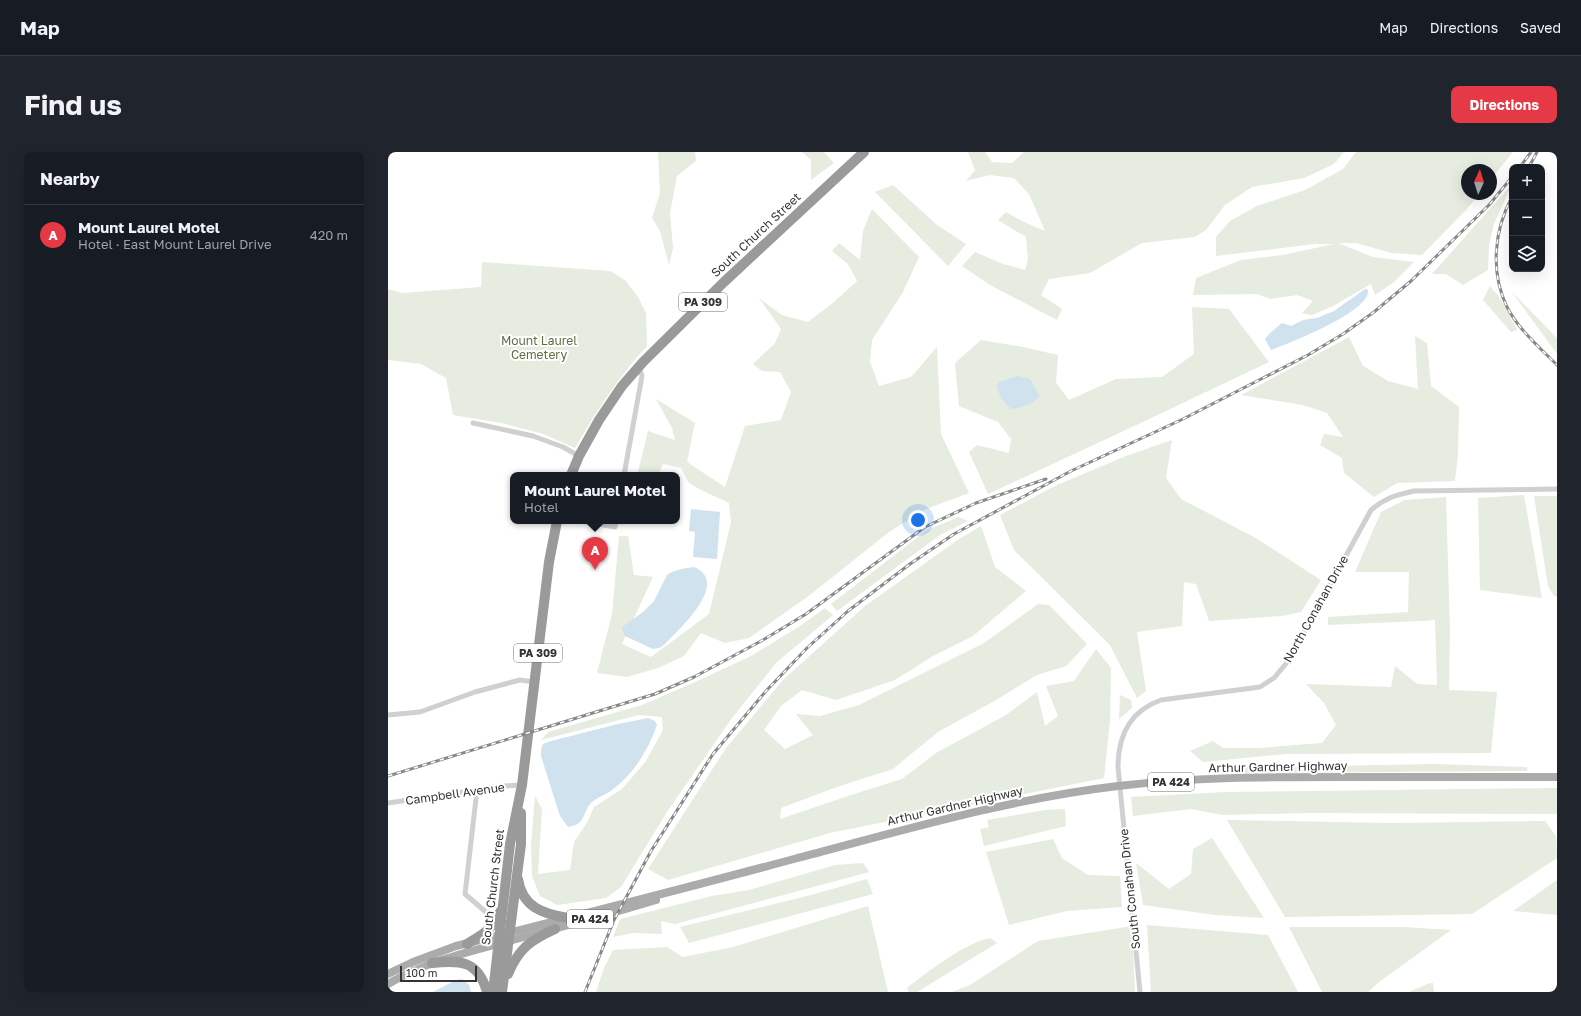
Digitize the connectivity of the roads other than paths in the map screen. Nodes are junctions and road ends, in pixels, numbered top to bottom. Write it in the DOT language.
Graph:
graph roads {
  1 [pos="864,152"];
  2 [pos="639,368"];
  3 [pos="473,423"];
  4 [pos="579,456"];
  5 [pos="572,472"];
  6 [pos="625,472"];
  7 [pos="1557,488"];
  8 [pos="556,524"];
  9 [pos="598,524"];
  10 [pos="616,524"];
  11 [pos="535,682"];
  12 [pos="388,715"];
  13 [pos="1557,777"];
  14 [pos="522,785"];
  15 [pos="1120,786"];
  16 [pos="477,790"];
  17 [pos="388,803"];
  18 [pos="793,860"];
  19 [pos="517,871"];
  20 [pos="504,905"];
  21 [pos="487,913"];
  22 [pos="568,918"];
  23 [pos="555,929"];
  24 [pos="504,938"];
  25 [pos="467,944"];
  26 [pos="432,963"];
  27 [pos="388,974"];
  28 [pos="388,984"];
  29 [pos="502,989"];
  30 [pos="487,992"];
  31 [pos="494,992"];
  32 [pos="1140,992"];
  1 -- 2 [label="highway, South Church Street / PA 309"];
  2 -- 4 [label="highway, South Church Street / PA 309"];
  2 -- 6 [label="street"];
  3 -- 4 [label="street"];
  4 -- 5 [label="highway, South Church Street / PA 309"];
  7 -- 15 [label="street, North Conahan Drive"];
  8 -- 11 [label="highway, South Church Street / PA 309"];
  9 -- 10 [label="street"];
  11 -- 12 [label="street"];
  11 -- 14 [label="highway, South Church Street / PA 309"];
  13 -- 15 [label="main road, Arthur Gardner Highway / PA 424"];
  14 -- 16 [label="street, Campbell Avenue"];
  14 -- 19 [label="highway, South Church Street / PA 309"];
  14 -- 20 [label="highway, South Church Street / PA 309"];
  15 -- 18 [label="main road, Arthur Gardner Highway / PA 424"];
  15 -- 32 [label="street, South Conahan Drive"];
  16 -- 17 [label="street, Campbell Avenue"];
  16 -- 21 [label="street"];
  18 -- 22 [label="main road, Arthur Gardner Highway / PA 424"];
  18 -- 23 [label="main road, Arthur Gardner Highway / PA 424"];
  19 -- 22 [label="highway"];
  19 -- 24 [label="highway, South Church Street / PA 309"];
  20 -- 24 [label="highway, South Church Street / PA 309"];
  20 -- 25 [label="highway"];
  22 -- 24 [label="main road, Arthur Gardner Highway / PA 424"];
  23 -- 24 [label="main road, Arthur Gardner Highway / PA 424"];
  23 -- 29 [label="highway"];
  24 -- 25 [label="main road, Arthur Gardner Highway / PA 424"];
  24 -- 26 [label="main road, Arthur Gardner Highway / PA 424"];
  24 -- 29 [label="highway, South Church Street / PA 309"];
  24 -- 31 [label="highway, South Church Street / PA 309"];
  25 -- 27 [label="main road, Arthur Gardner Highway / PA 424"];
  26 -- 28 [label="main road, Arthur Gardner Highway / PA 424"];
  26 -- 30 [label="highway"];
}
